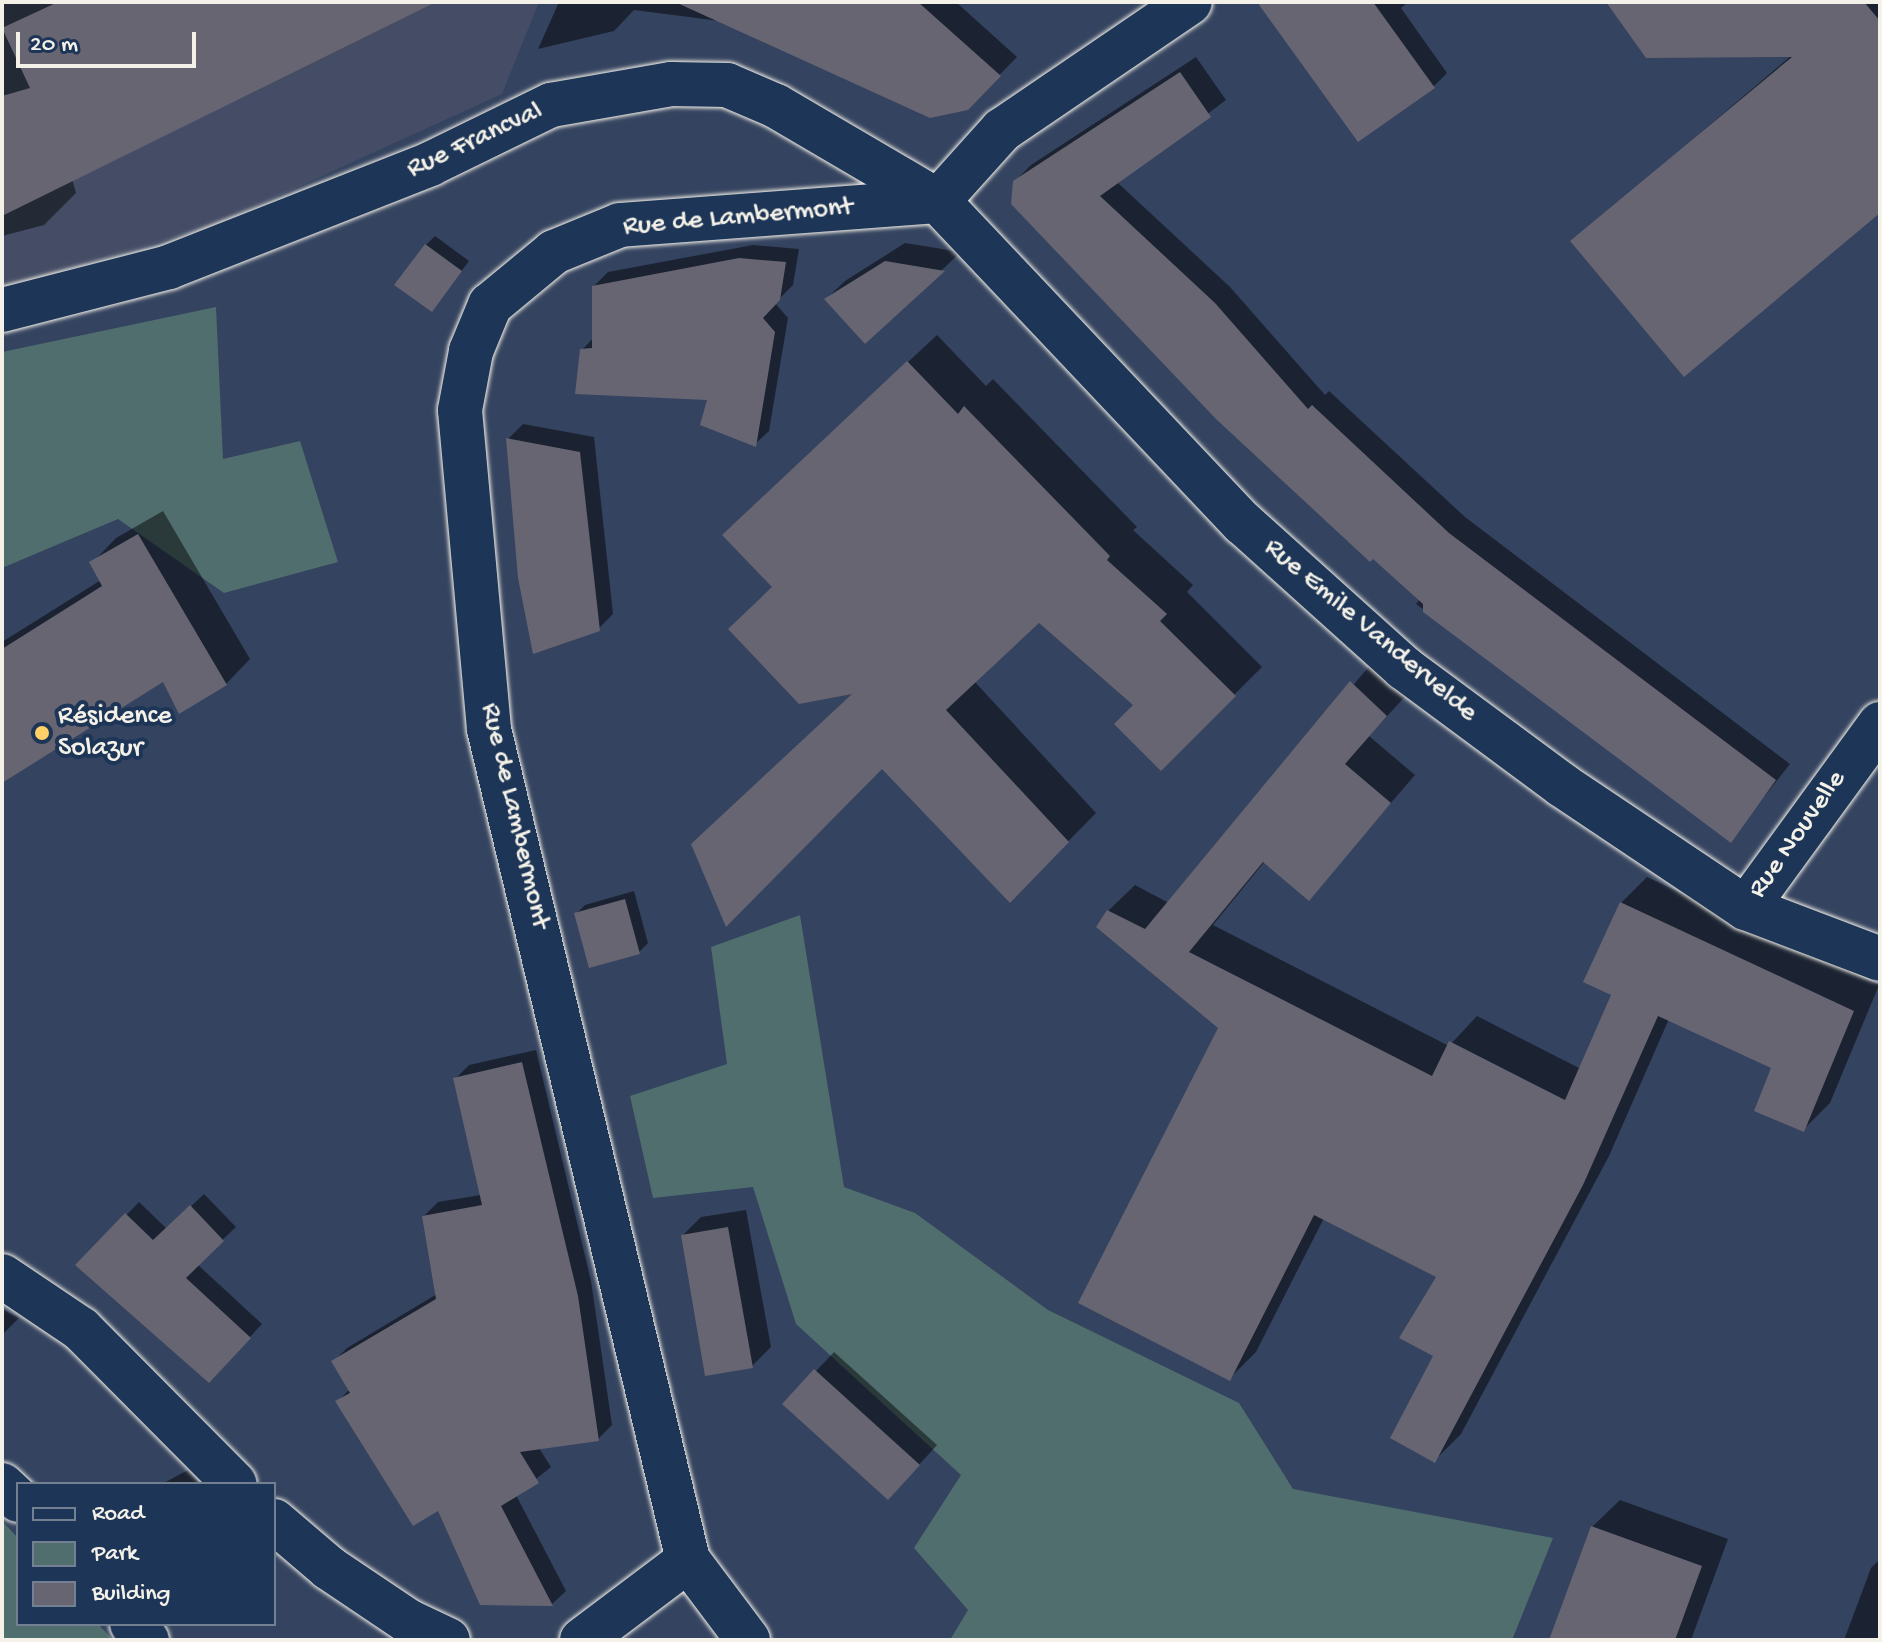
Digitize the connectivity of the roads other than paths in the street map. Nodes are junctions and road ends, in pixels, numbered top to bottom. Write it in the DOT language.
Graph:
graph roads {
  1 [pos="1190,2"];
  2 [pos="938,201"];
  3 [pos="2,310"];
  4 [pos="1880,724"];
  5 [pos="1746,908"];
  6 [pos="1880,959"];
  7 [pos="2,1276"];
  8 [pos="233,1482"];
  9 [pos="276,1523"];
  10 [pos="688,1560"];
  11 [pos="448,1640"];
  12 [pos="582,1640"];
  13 [pos="748,1640"];
  1 -- 2 [label="street"];
  2 -- 3 [label="street, Rue Francval"];
  2 -- 5 [label="street, Rue Emile Vandervelde"];
  2 -- 10 [label="street, Rue de Lambermont"];
  4 -- 5 [label="street, Rue Nouvelle"];
  5 -- 6 [label="street, Rue Emile Vandervelde"];
  7 -- 8 [label="street"];
  9 -- 11 [label="street"];
  10 -- 12 [label="street"];
  10 -- 13 [label="street"];
}
